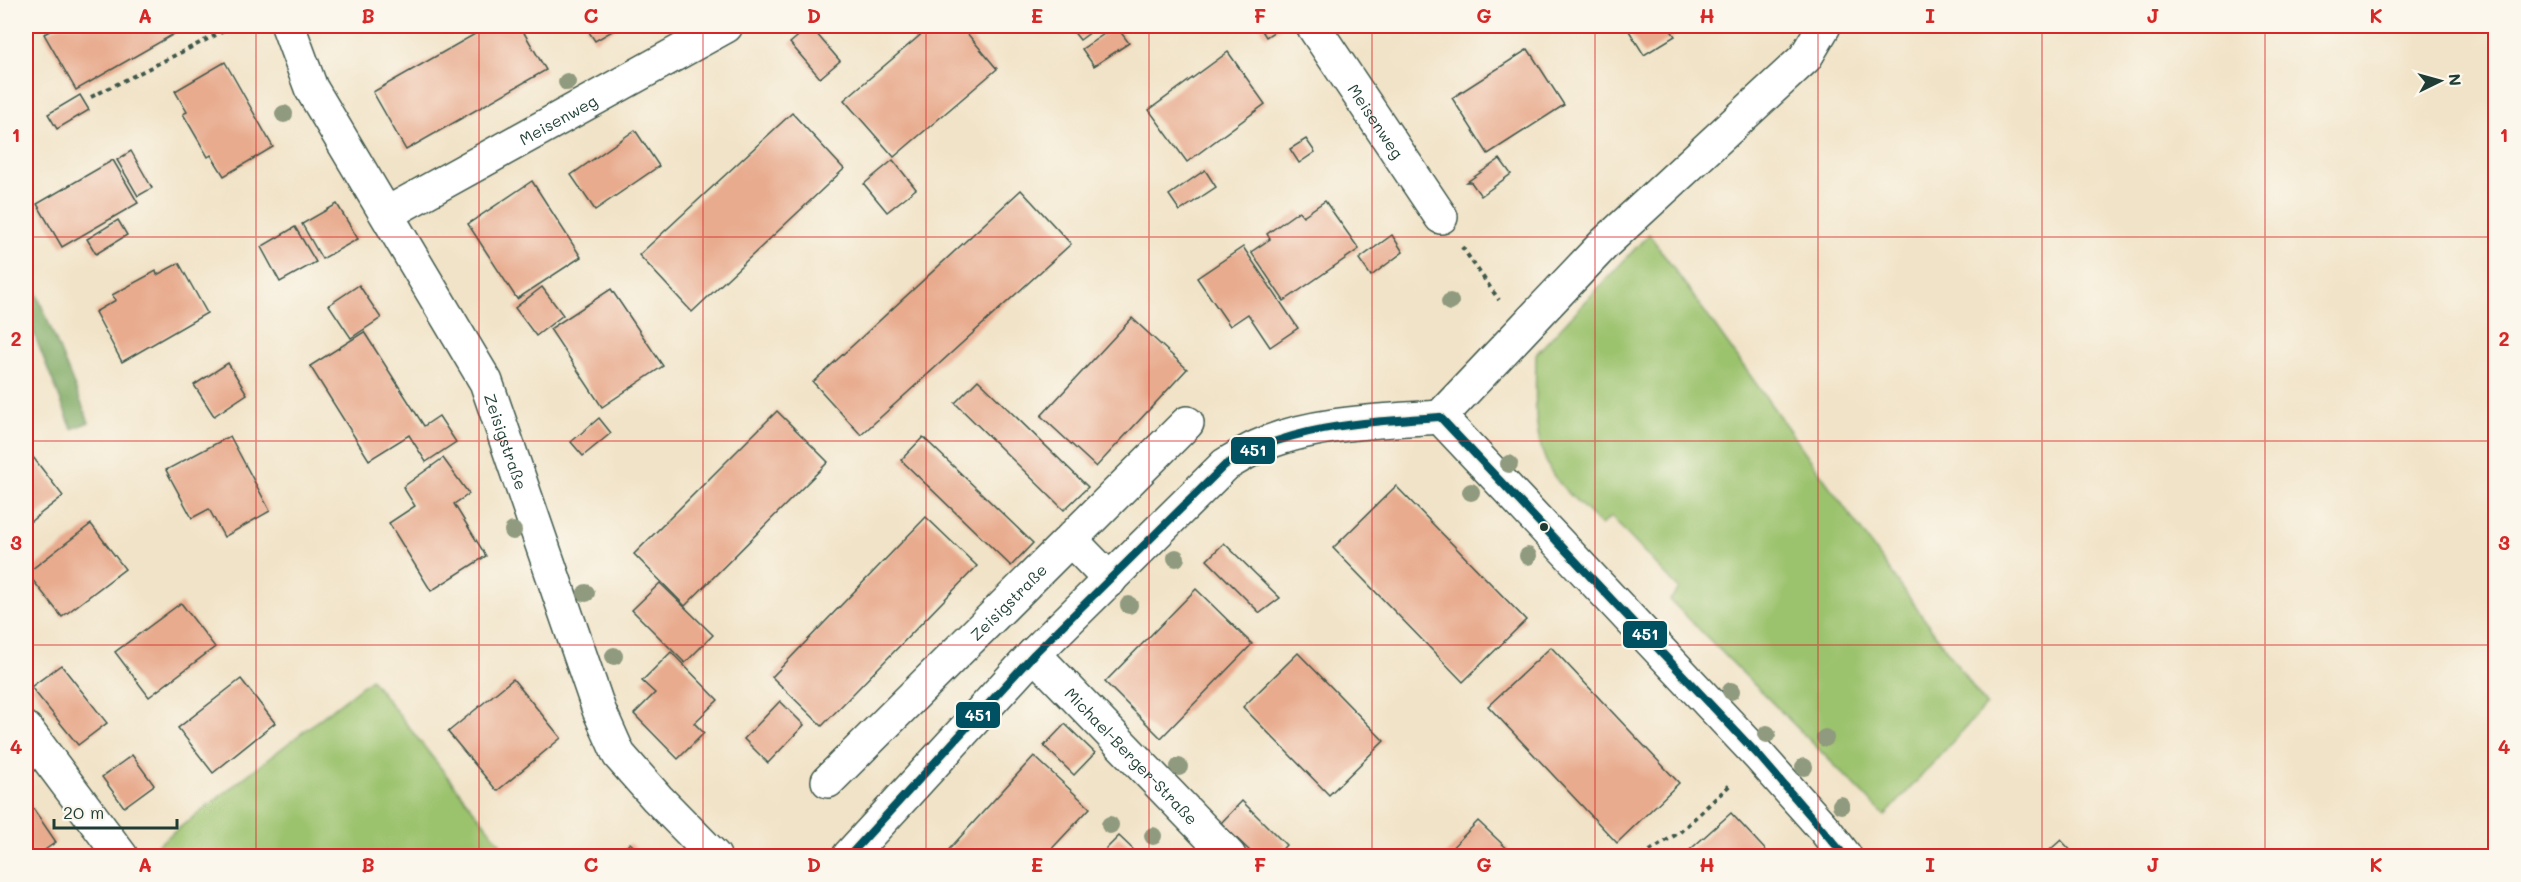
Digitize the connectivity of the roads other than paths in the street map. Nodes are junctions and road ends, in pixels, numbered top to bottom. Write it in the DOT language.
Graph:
graph roads {
  1 [pos="288,26"];
  2 [pos="726,26"];
  3 [pos="1313,26"];
  4 [pos="1824,26"];
  5 [pos="388,213"];
  6 [pos="1441,217"];
  7 [pos="1440,417"];
  8 [pos="1187,423"];
  9 [pos="1071,540"];
  10 [pos="1110,580"];
  11 [pos="1035,654"];
  12 [pos="26,729"];
  13 [pos="828,781"];
  14 [pos="121,856"];
  15 [pos="714,856"];
  16 [pos="849,856"];
  17 [pos="1229,856"];
  18 [pos="1845,856"];
  1 -- 5 [label="street, Zeisigstraße"];
  2 -- 5 [label="street, Meisenweg"];
  3 -- 6 [label="street, Meisenweg"];
  4 -- 7 [label="street"];
  5 -- 15 [label="street, Zeisigstraße"];
  7 -- 10 [label="street"];
  7 -- 18 [label="street"];
  8 -- 9 [label="street, Zeisigstraße"];
  9 -- 10 [label="street"];
  9 -- 13 [label="street, Zeisigstraße"];
  10 -- 11 [label="street"];
  11 -- 16 [label="street"];
  11 -- 17 [label="street, Michael-Berger-Straße"];
  12 -- 14 [label="street"];
}
